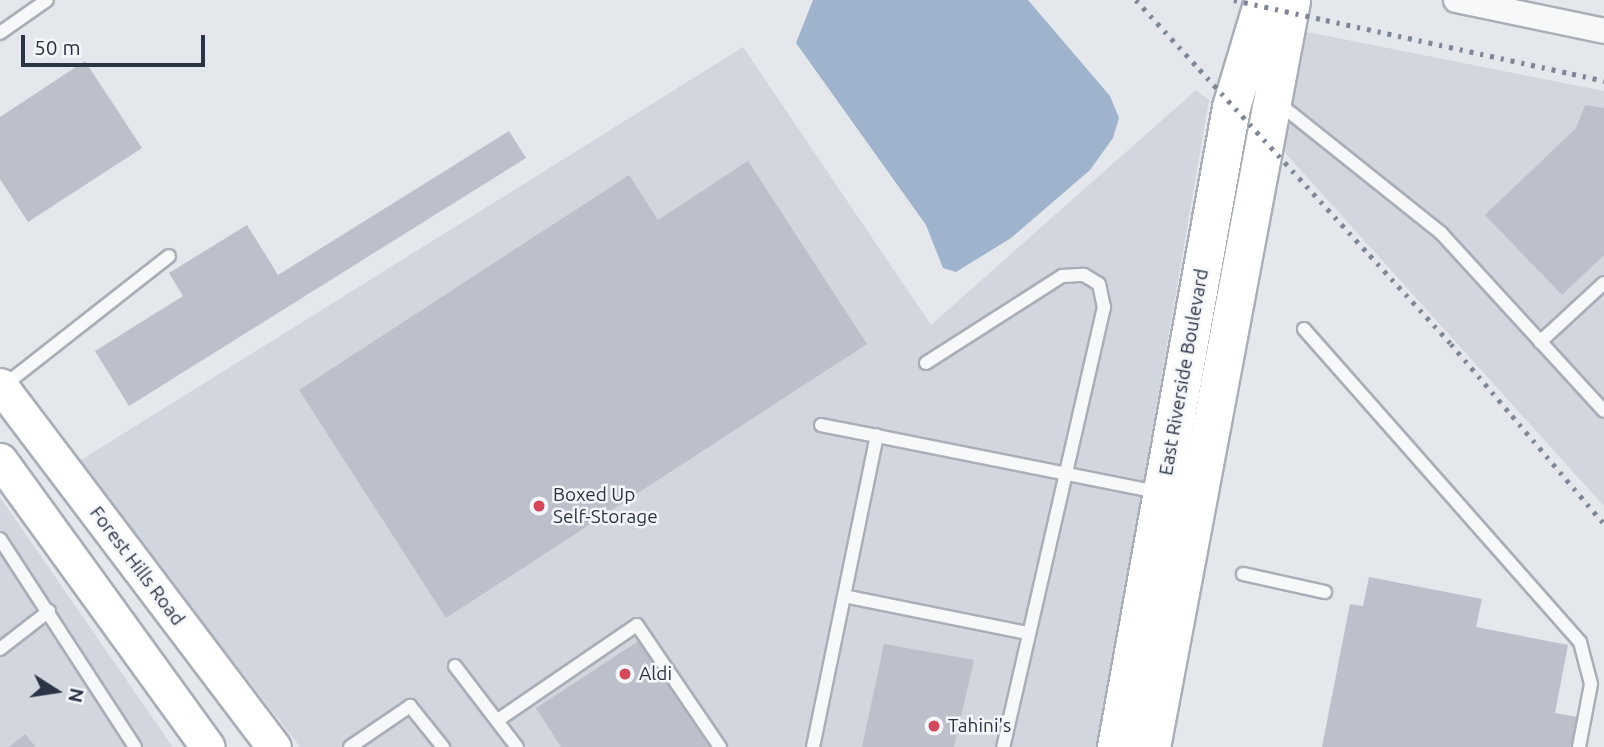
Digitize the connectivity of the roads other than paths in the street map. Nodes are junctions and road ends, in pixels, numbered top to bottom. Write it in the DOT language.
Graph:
graph roads {
  1 [pos="47,0"];
  2 [pos="1262,0"];
  3 [pos="1291,0"];
  4 [pos="1456,0"];
  5 [pos="1604,31"];
  6 [pos="0,33"];
  7 [pos="1271,98"];
  8 [pos="169,256"];
  9 [pos="1604,283"];
  10 [pos="1304,329"];
  11 [pos="1540,342"];
  12 [pos="926,363"];
  13 [pos="1,386"];
  14 [pos="1604,411"];
  15 [pos="821,425"];
  16 [pos="877,436"];
  17 [pos="0,460"];
  18 [pos="1063,473"];
  19 [pos="1161,493"];
  20 [pos="0,539"];
  21 [pos="1243,574"];
  22 [pos="1325,593"];
  23 [pos="844,596"];
  24 [pos="49,611"];
  25 [pos="1028,633"];
  26 [pos="0,649"];
  27 [pos="455,666"];
  28 [pos="498,720"];
  29 [pos="135,747"];
  30 [pos="208,747"];
  31 [pos="274,747"];
  32 [pos="350,747"];
  33 [pos="443,747"];
  34 [pos="517,747"];
  35 [pos="720,747"];
  36 [pos="813,747"];
  37 [pos="1003,747"];
  38 [pos="1116,747"];
  39 [pos="1151,747"];
  40 [pos="1579,747"];
  1 -- 6 [label="lane"];
  2 -- 19 [label="main road, East Riverside Boulevard"];
  3 -- 7 [label="main road, East Riverside Boulevard"];
  4 -- 5 [label="street"];
  7 -- 11 [label="lane"];
  7 -- 39 [label="main road, East Riverside Boulevard"];
  8 -- 13 [label="lane"];
  9 -- 11 [label="lane"];
  10 -- 40 [label="lane"];
  11 -- 14 [label="lane"];
  12 -- 18 [label="lane"];
  13 -- 31 [label="street, Forest Hills Road"];
  15 -- 16 [label="lane"];
  16 -- 18 [label="lane"];
  16 -- 23 [label="lane"];
  17 -- 30 [label="street"];
  18 -- 19 [label="lane"];
  18 -- 25 [label="lane"];
  19 -- 38 [label="main road, East Riverside Boulevard"];
  20 -- 24 [label="lane"];
  21 -- 22 [label="lane"];
  23 -- 25 [label="lane"];
  23 -- 36 [label="lane"];
  24 -- 26 [label="lane"];
  24 -- 29 [label="lane"];
  25 -- 37 [label="lane"];
  27 -- 28 [label="lane"];
  28 -- 34 [label="lane"];
  28 -- 35 [label="lane"];
  32 -- 33 [label="lane"];
}
